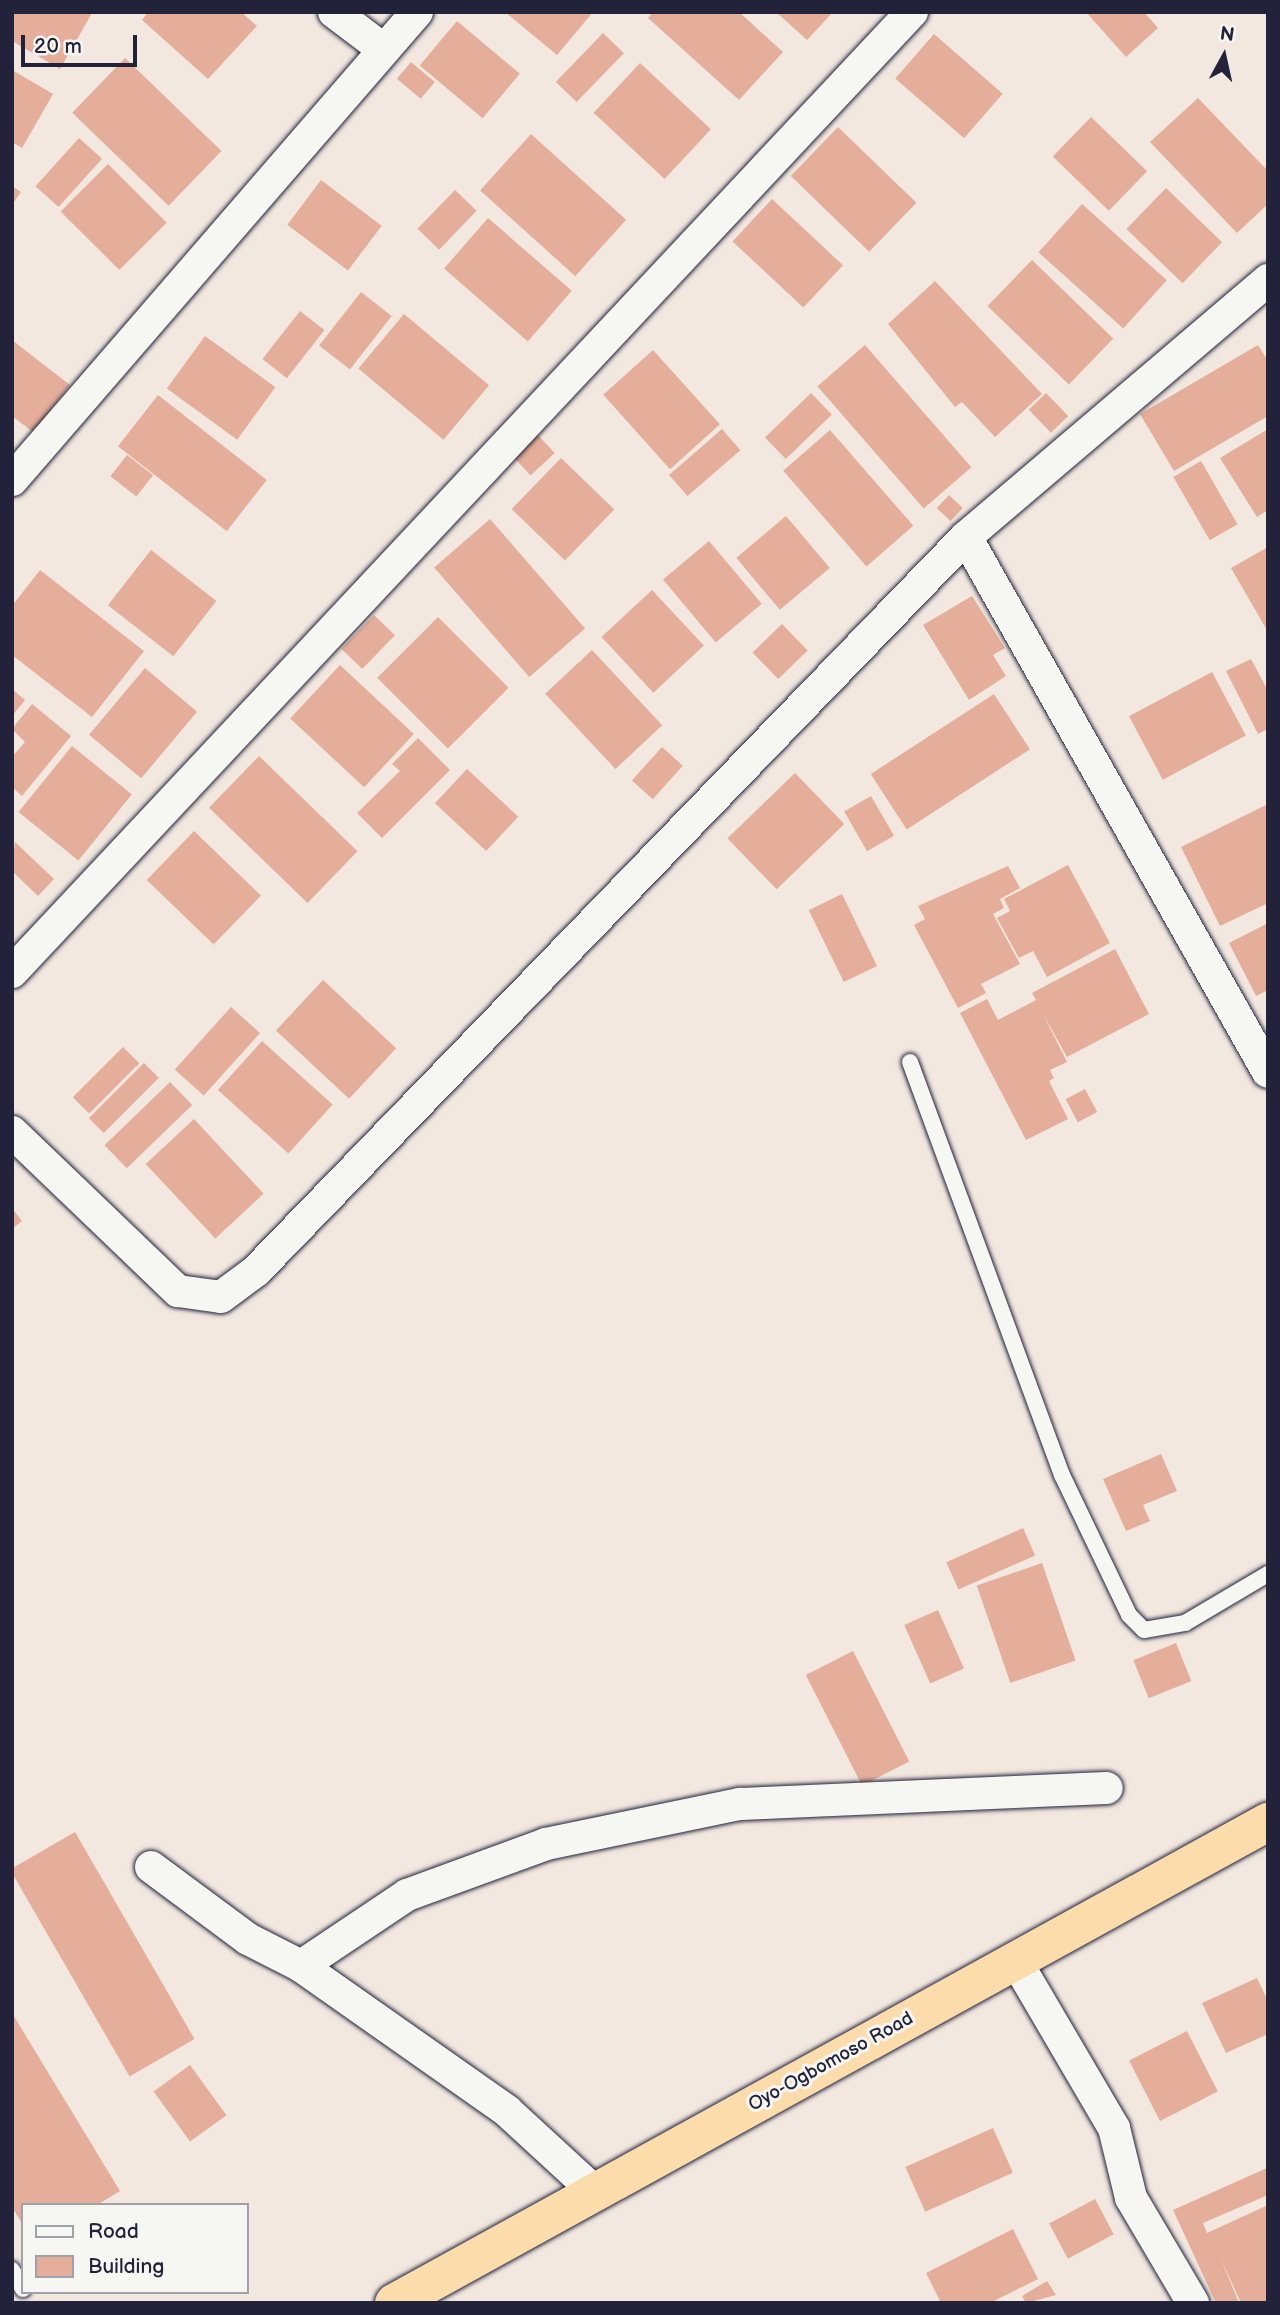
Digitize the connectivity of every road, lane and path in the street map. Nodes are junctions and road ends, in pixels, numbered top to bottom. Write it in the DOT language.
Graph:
graph roads {
  1 [pos="334,12"];
  2 [pos="417,12"];
  3 [pos="912,12"];
  4 [pos="383,49"];
  5 [pos="1266,286"];
  6 [pos="12,480"];
  7 [pos="966,537"];
  8 [pos="12,972"];
  9 [pos="910,1062"];
  10 [pos="1268,1072"];
  11 [pos="12,1132"];
  12 [pos="1268,1574"];
  13 [pos="1107,1788"];
  14 [pos="1268,1822"];
  15 [pos="151,1867"];
  16 [pos="1016,1961"];
  17 [pos="301,1966"];
  18 [pos="595,2192"];
  19 [pos="12,2270"];
  20 [pos="21,2286"];
  21 [pos="394,2303"];
  22 [pos="1193,2303"];
  1 -- 4 [label="street"];
  2 -- 4 [label="street"];
  3 -- 8 [label="street"];
  4 -- 6 [label="street"];
  5 -- 7 [label="street"];
  7 -- 10 [label="street"];
  7 -- 11 [label="street"];
  9 -- 12 [label="lane"];
  13 -- 17 [label="street"];
  14 -- 16 [label="highway, Oyo-Ogbomoso Road"];
  15 -- 17 [label="street"];
  16 -- 18 [label="highway, Oyo-Ogbomoso Road"];
  16 -- 22 [label="street"];
  17 -- 18 [label="street"];
  18 -- 21 [label="highway, Oyo-Ogbomoso Road"];
  19 -- 20 [label="lane"];
}
